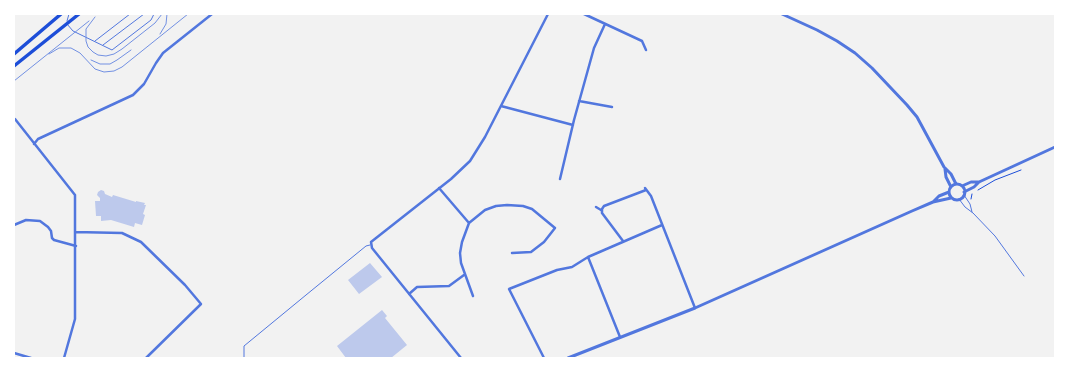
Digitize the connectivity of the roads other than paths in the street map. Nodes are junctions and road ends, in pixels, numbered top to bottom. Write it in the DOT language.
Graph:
graph roads {
  1 [pos="61,14"];
  2 [pos="69,14"];
  3 [pos="79,14"];
  4 [pos="130,14"];
  5 [pos="144,14"];
  6 [pos="154,14"];
  7 [pos="212,14"];
  8 [pos="548,14"];
  9 [pos="584,14"];
  10 [pos="782,14"];
  11 [pos="67,24"];
  12 [pos="605,24"];
  13 [pos="92,41"];
  14 [pos="101,45"];
  15 [pos="646,50"];
  16 [pos="14,54"];
  17 [pos="14,66"];
  18 [pos="579,101"];
  19 [pos="501,106"];
  20 [pos="612,107"];
  21 [pos="15,118"];
  22 [pos="572,125"];
  23 [pos="34,144"];
  24 [pos="1055,147"];
  25 [pos="944,167"];
  26 [pos="560,179"];
  27 [pos="979,182"];
  28 [pos="956,184"];
  29 [pos="951,186"];
  30 [pos="962,186"];
  31 [pos="440,188"];
  32 [pos="949,192"];
  33 [pos="964,193"];
  34 [pos="951,198"];
  35 [pos="959,199"];
  36 [pos="934,202"];
  37 [pos="596,207"];
  38 [pos="601,210"];
  39 [pos="973,213"];
  40 [pos="470,223"];
  41 [pos="14,225"];
  42 [pos="662,225"];
  43 [pos="76,232"];
  44 [pos="623,241"];
  45 [pos="370,244"];
  46 [pos="76,246"];
  47 [pos="512,253"];
  48 [pos="588,257"];
  49 [pos="464,275"];
  50 [pos="1024,276"];
  51 [pos="409,294"];
  52 [pos="473,296"];
  53 [pos="695,308"];
  54 [pos="620,337"];
  55 [pos="14,353"];
  56 [pos="31,358"];
  57 [pos="64,358"];
  58 [pos="146,358"];
  59 [pos="244,358"];
  60 [pos="461,358"];
  61 [pos="544,358"];
  62 [pos="568,358"];
  1 -- 16 [label="main road"];
  2 -- 11 [label="lane"];
  3 -- 11 [label="main road"];
  4 -- 13 [label="lane"];
  5 -- 14 [label="lane"];
  6 -- 14 [label="lane"];
  7 -- 23 [label="street"];
  8 -- 19 [label="street"];
  9 -- 12 [label="street"];
  10 -- 25 [label="street"];
  11 -- 13 [label="lane"];
  11 -- 17 [label="main road"];
  12 -- 15 [label="street"];
  12 -- 18 [label="street"];
  13 -- 14 [label="lane"];
  18 -- 20 [label="street"];
  18 -- 22 [label="street"];
  19 -- 22 [label="street"];
  19 -- 31 [label="street"];
  21 -- 23 [label="street"];
  22 -- 26 [label="street"];
  23 -- 43 [label="street"];
  24 -- 27 [label="street"];
  25 -- 28 [label="street"];
  25 -- 29 [label="street"];
  27 -- 30 [label="street"];
  27 -- 33 [label="street"];
  28 -- 29 [label="street"];
  28 -- 30 [label="street"];
  29 -- 32 [label="street"];
  30 -- 33 [label="street"];
  31 -- 40 [label="street"];
  31 -- 45 [label="street"];
  32 -- 34 [label="street"];
  32 -- 36 [label="street"];
  33 -- 35 [label="street"];
  33 -- 39 [label="lane"];
  34 -- 35 [label="street"];
  34 -- 36 [label="street"];
  35 -- 39 [label="lane"];
  36 -- 53 [label="street"];
  37 -- 38 [label="street"];
  38 -- 42 [label="street"];
  38 -- 44 [label="street"];
  39 -- 50 [label="lane"];
  40 -- 47 [label="street"];
  40 -- 49 [label="street"];
  41 -- 46 [label="street"];
  42 -- 44 [label="street"];
  42 -- 53 [label="street"];
  43 -- 46 [label="street"];
  43 -- 58 [label="street"];
  44 -- 48 [label="street"];
  45 -- 51 [label="street"];
  45 -- 59 [label="lane"];
  46 -- 57 [label="street"];
  48 -- 54 [label="street"];
  48 -- 61 [label="street"];
  49 -- 51 [label="street"];
  49 -- 52 [label="street"];
  51 -- 60 [label="street"];
  53 -- 54 [label="street"];
  54 -- 62 [label="street"];
  55 -- 56 [label="street"];
}
